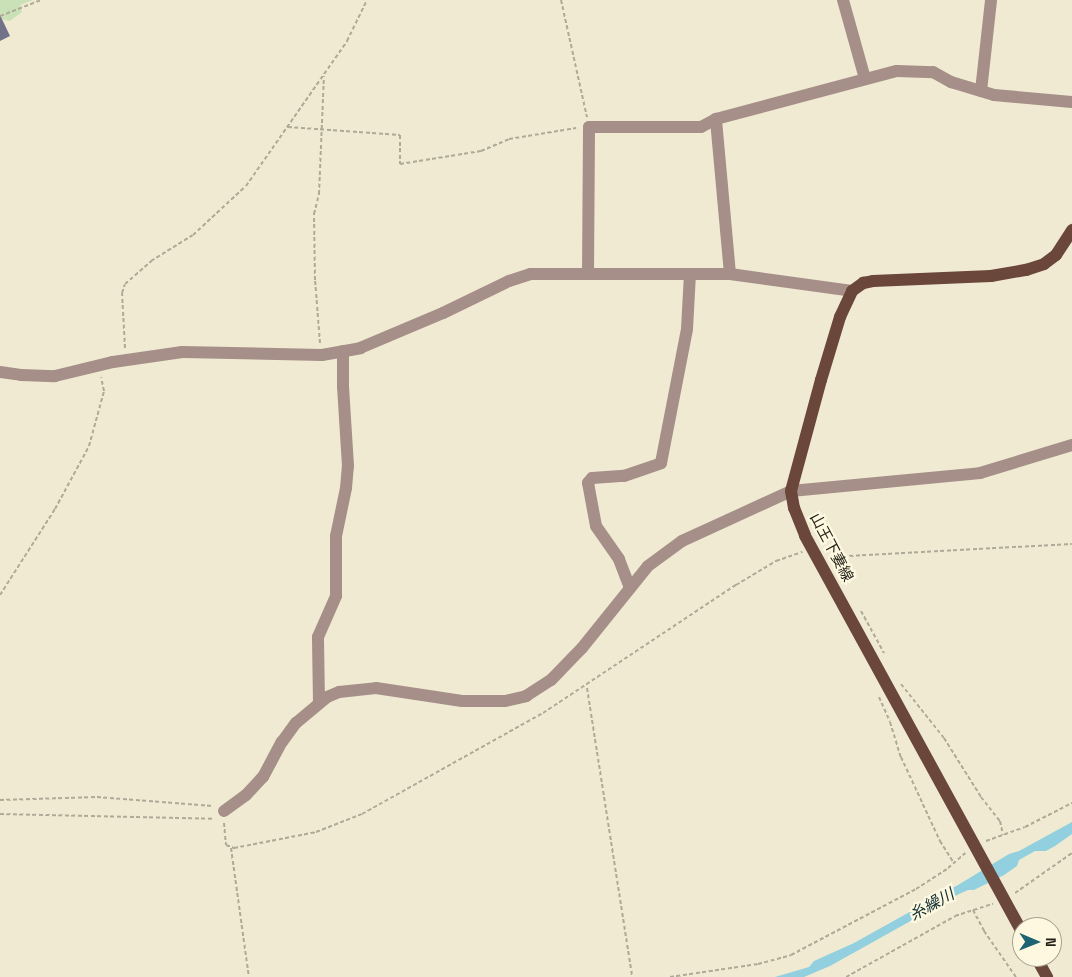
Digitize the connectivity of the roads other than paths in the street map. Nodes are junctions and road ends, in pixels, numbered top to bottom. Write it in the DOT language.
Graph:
graph roads {
  1 [pos="843,0"];
  2 [pos="991,0"];
  3 [pos="865,79"];
  4 [pos="981,91"];
  5 [pos="1072,102"];
  6 [pos="716,119"];
  7 [pos="1072,230"];
  8 [pos="588,273"];
  9 [pos="690,274"];
  10 [pos="730,274"];
  11 [pos="852,291"];
  12 [pos="343,351"];
  13 [pos="0,372"];
  14 [pos="1072,445"];
  15 [pos="792,491"];
  16 [pos="630,588"];
  17 [pos="319,703"];
  18 [pos="224,815"];
  19 [pos="1014,917"];
  1 -- 3 [label="street"];
  2 -- 4 [label="street"];
  3 -- 4 [label="street"];
  3 -- 6 [label="street"];
  4 -- 5 [label="street"];
  6 -- 8 [label="street"];
  6 -- 10 [label="street"];
  7 -- 11 [label="main road"];
  8 -- 9 [label="street"];
  8 -- 12 [label="street"];
  9 -- 10 [label="street"];
  9 -- 16 [label="street"];
  10 -- 11 [label="street"];
  11 -- 15 [label="main road, 山王下妻線"];
  12 -- 13 [label="street"];
  12 -- 17 [label="street"];
  14 -- 15 [label="street"];
  15 -- 16 [label="street"];
  15 -- 19 [label="main road, 山王下妻線"];
  16 -- 17 [label="street"];
  17 -- 18 [label="street"];
}
